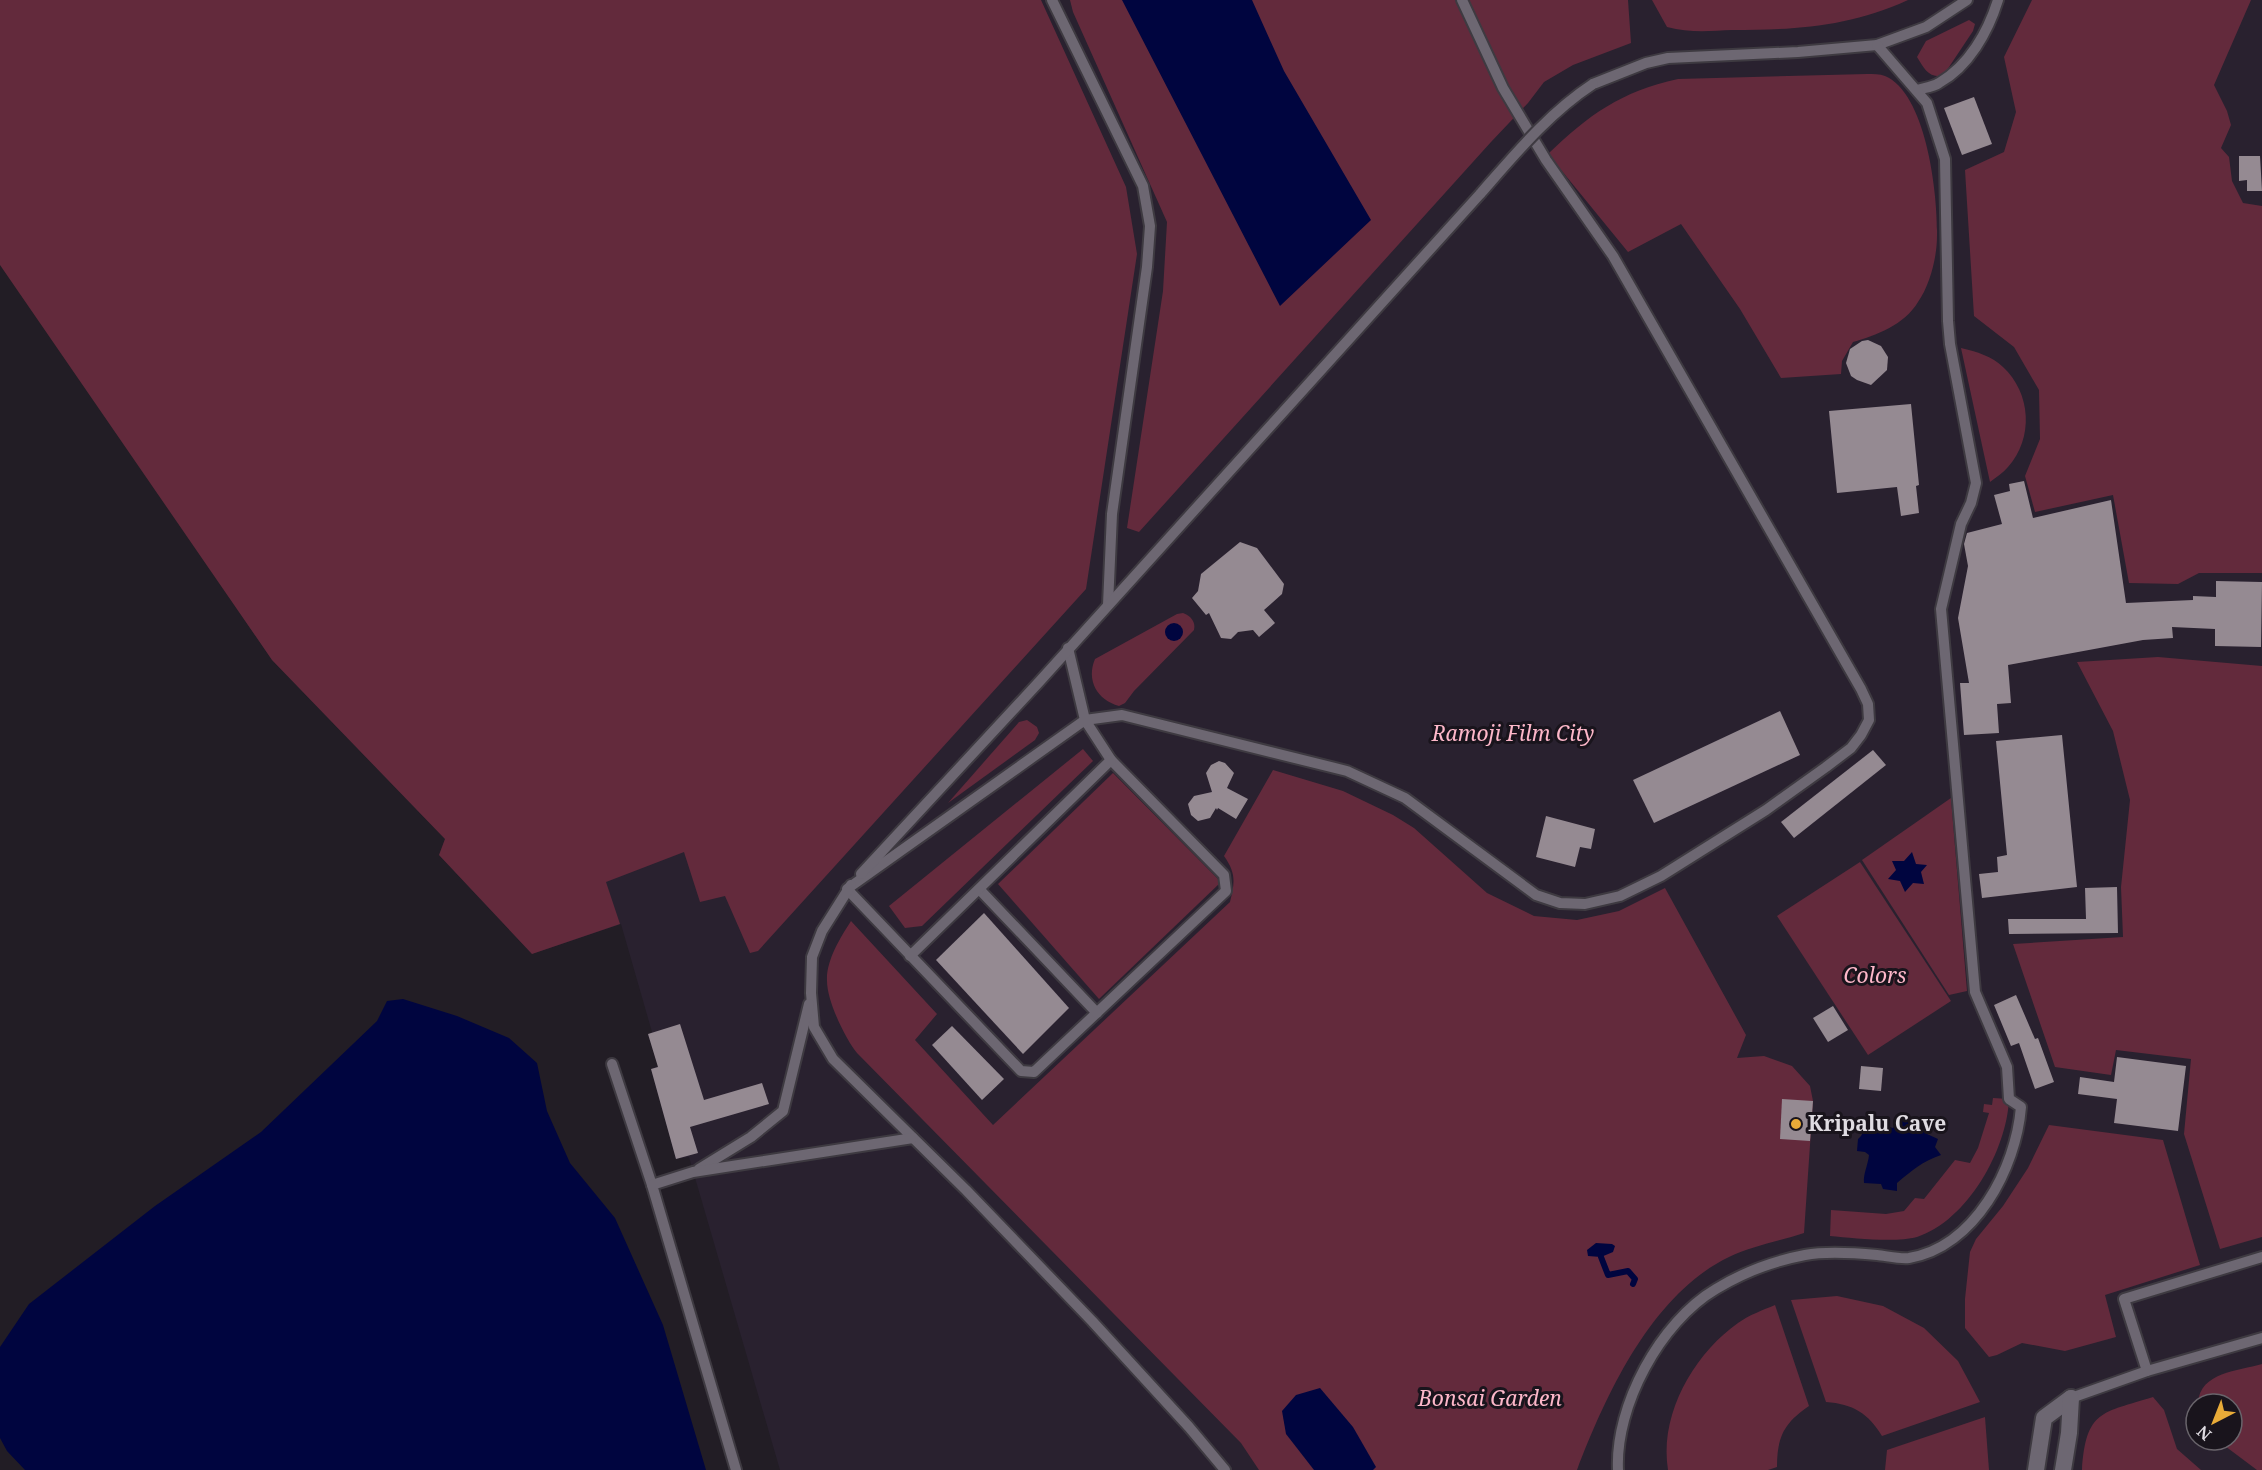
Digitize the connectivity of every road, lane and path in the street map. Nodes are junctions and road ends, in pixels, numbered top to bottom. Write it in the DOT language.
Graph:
graph roads {
  1 [pos="1052,0"];
  2 [pos="1462,0"];
  3 [pos="1967,0"];
  4 [pos="1998,0"];
  5 [pos="1877,45"];
  6 [pos="1917,90"];
  7 [pos="1108,605"];
  8 [pos="1068,648"];
  9 [pos="1085,720"];
  10 [pos="1111,759"];
  11 [pos="847,889"];
  12 [pos="980,890"];
  13 [pos="910,956"];
  14 [pos="811,993"];
  15 [pos="1097,1012"];
  16 [pos="612,1064"];
  17 [pos="913,1138"];
  18 [pos="693,1172"];
  19 [pos="652,1185"];
  20 [pos="2262,1257"];
  21 [pos="2262,1338"];
  22 [pos="2147,1371"];
  23 [pos="2071,1398"];
  24 [pos="736,1470"];
  25 [pos="1225,1470"];
  26 [pos="1618,1470"];
  27 [pos="2037,1470"];
  28 [pos="2063,1470"];
  1 -- 7 [label="lane"];
  2 -- 9 [label="lane"];
  3 -- 5 [label="lane"];
  4 -- 6 [label="lane"];
  5 -- 6 [label="lane"];
  5 -- 7 [label="lane, bridge"];
  6 -- 26 [label="lane"];
  7 -- 8 [label="lane"];
  8 -- 9 [label="lane"];
  8 -- 11 [label="lane"];
  9 -- 10 [label="lane"];
  9 -- 11 [label="lane"];
  10 -- 12 [label="lane"];
  10 -- 15 [label="lane"];
  11 -- 13 [label="lane"];
  11 -- 14 [label="lane"];
  12 -- 13 [label="lane"];
  12 -- 15 [label="lane"];
  13 -- 15 [label="lane"];
  14 -- 17 [label="lane"];
  14 -- 18 [label="lane"];
  16 -- 19 [label="lane"];
  17 -- 18 [label="lane"];
  17 -- 25 [label="lane"];
  18 -- 19 [label="lane"];
  19 -- 24 [label="lane"];
  20 -- 22 [label="lane"];
  21 -- 22 [label="lane"];
  22 -- 23 [label="lane"];
  23 -- 27 [label="street"];
  23 -- 28 [label="street"];
}
